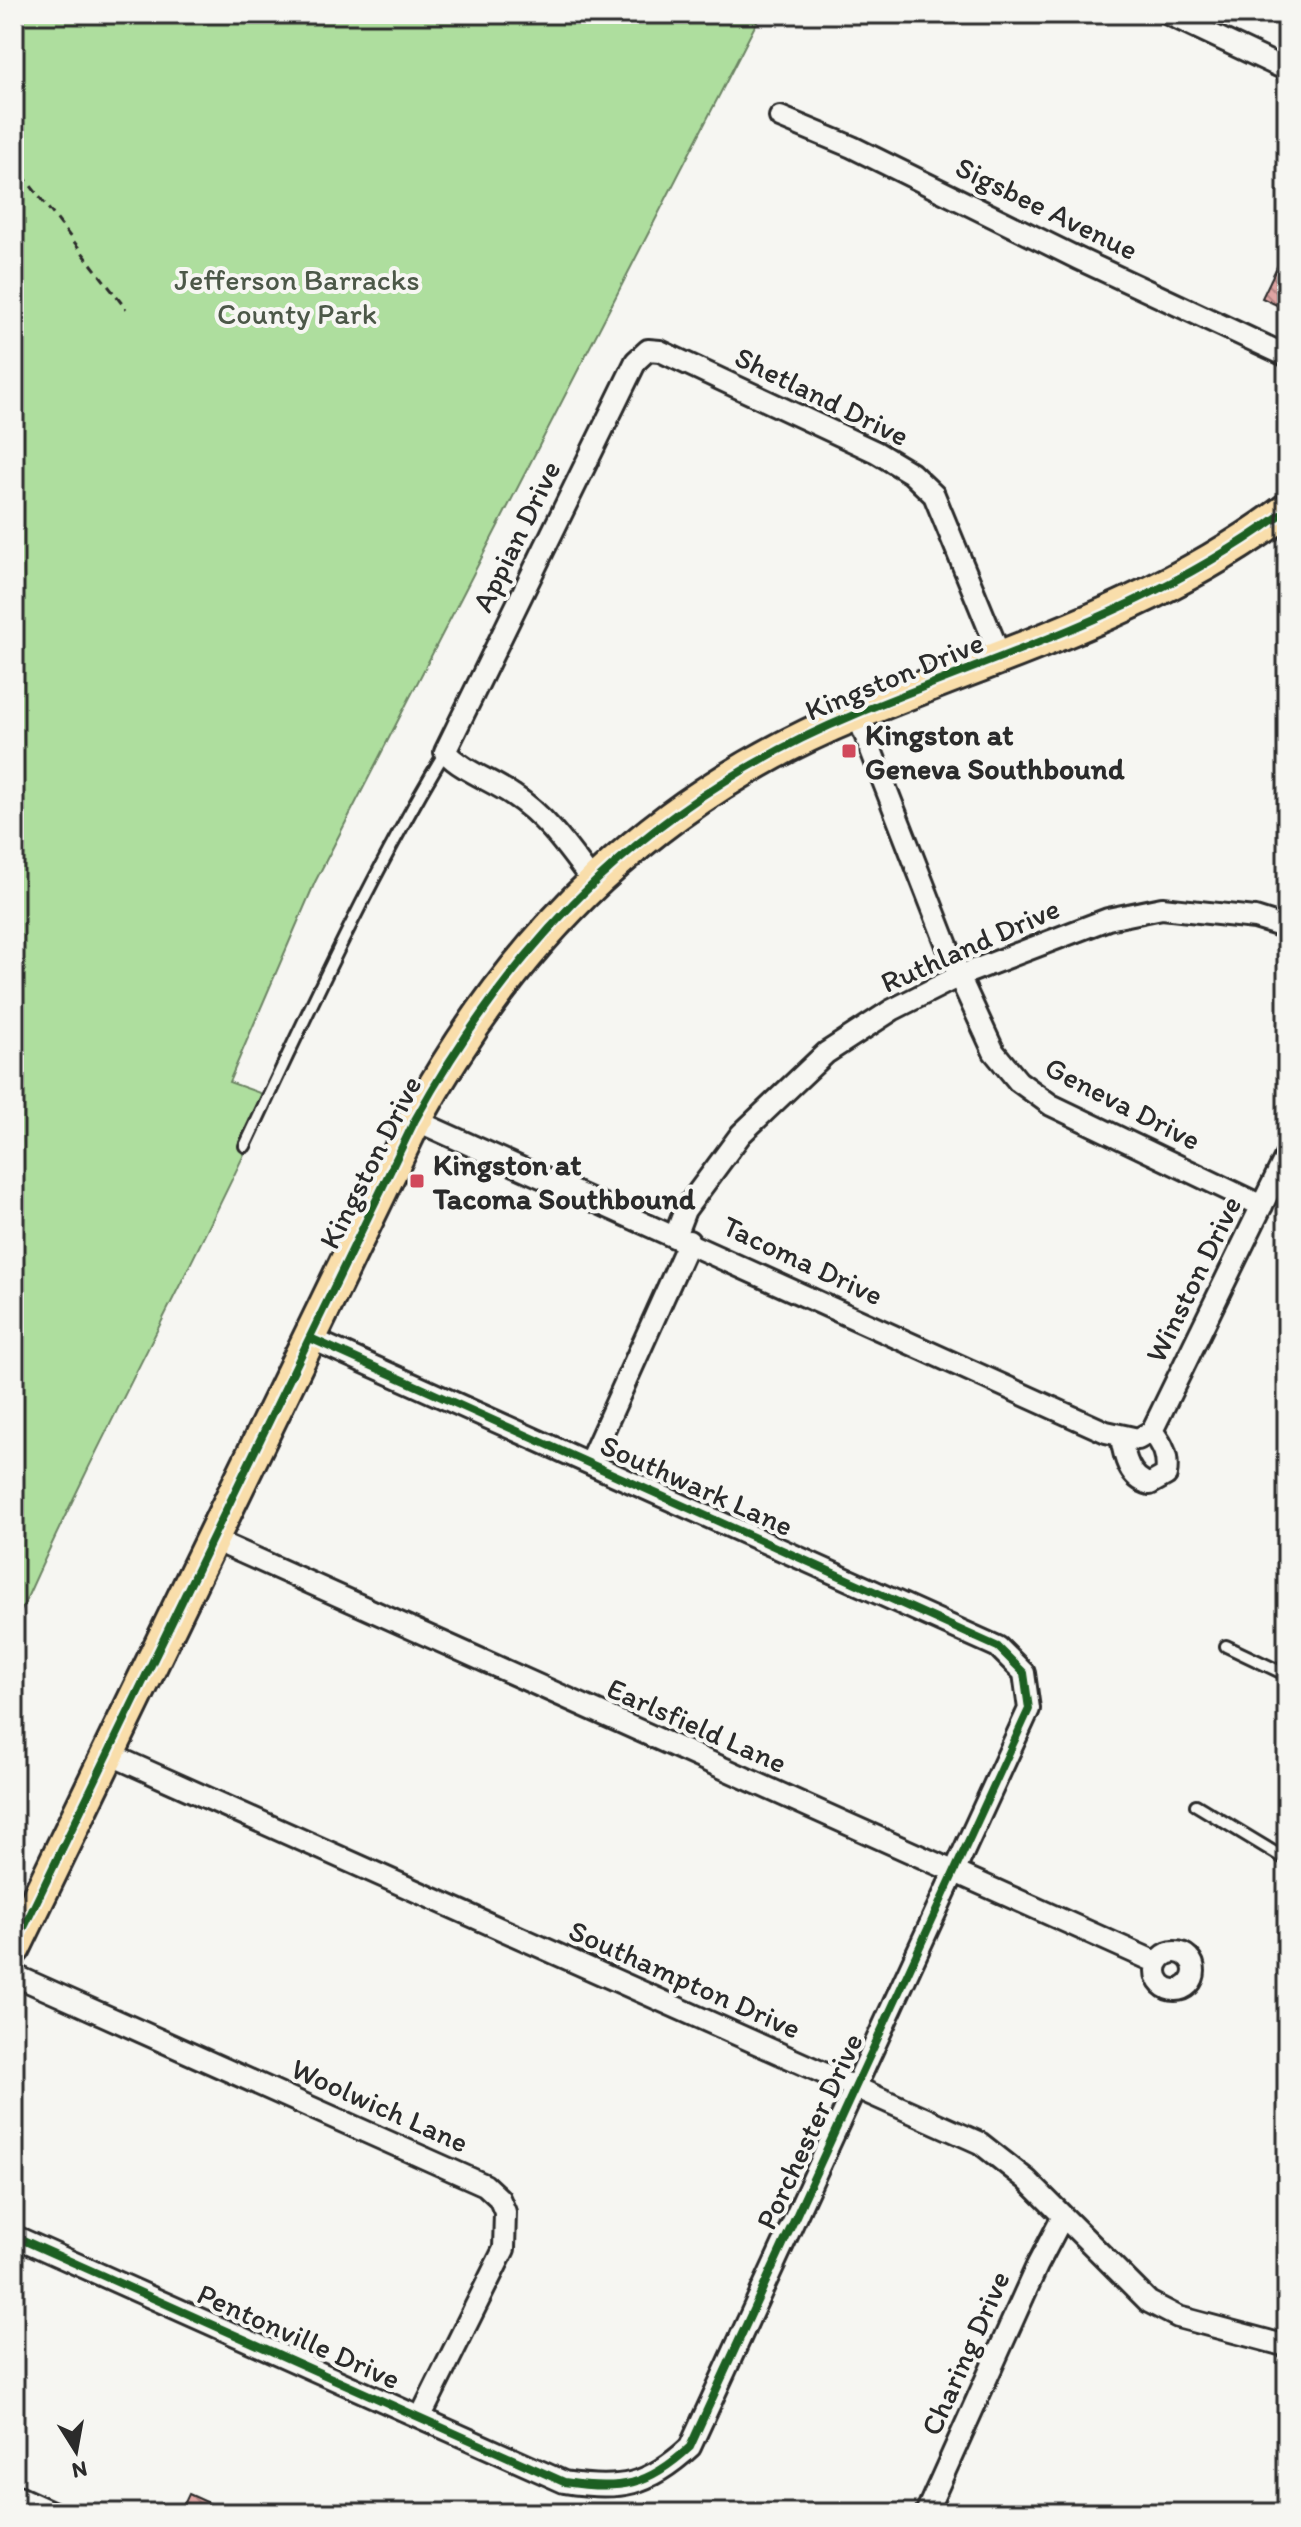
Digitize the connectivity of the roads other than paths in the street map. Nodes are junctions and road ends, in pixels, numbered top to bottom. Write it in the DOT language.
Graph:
graph roads {
  1 [pos="1168,14"];
  2 [pos="1287,70"];
  3 [pos="780,117"];
  4 [pos="648,350"];
  5 [pos="1287,356"];
  6 [pos="1285,516"];
  7 [pos="1001,658"];
  8 [pos="857,714"];
  9 [pos="445,752"];
  10 [pos="593,882"];
  11 [pos="1287,928"];
  12 [pos="959,976"];
  13 [pos="415,1120"];
  14 [pos="245,1146"];
  15 [pos="1287,1154"];
  16 [pos="1262,1206"];
  17 [pos="682,1238"];
  18 [pos="310,1338"];
  19 [pos="1152,1431"];
  20 [pos="1121,1437"];
  21 [pos="589,1463"];
  22 [pos="212,1539"];
  23 [pos="1226,1646"];
  24 [pos="1287,1675"];
  25 [pos="1029,1709"];
  26 [pos="109,1754"];
  27 [pos="1196,1805"];
  28 [pos="1287,1860"];
  29 [pos="952,1873"];
  30 [pos="14,1948"];
  31 [pos="1158,1963"];
  32 [pos="14,1975"];
  33 [pos="855,2088"];
  34 [pos="1062,2218"];
  35 [pos="14,2236"];
  36 [pos="1287,2346"];
  37 [pos="421,2416"];
  38 [pos="564,2482"];
  39 [pos="14,2495"];
  40 [pos="54,2513"];
  41 [pos="926,2513"];
  1 -- 2 [label="street"];
  3 -- 5 [label="street, Sigsbee Avenue"];
  4 -- 7 [label="street, Shetland Drive"];
  4 -- 9 [label="street, Appian Drive"];
  6 -- 7 [label="main road, Kingston Drive"];
  7 -- 8 [label="main road, Kingston Drive"];
  8 -- 10 [label="main road, Kingston Drive"];
  8 -- 12 [label="street, Geneva Drive"];
  9 -- 10 [label="street"];
  9 -- 14 [label="lane"];
  10 -- 13 [label="main road, Kingston Drive"];
  11 -- 12 [label="street, Ruthland Drive"];
  12 -- 16 [label="street, Geneva Drive"];
  12 -- 17 [label="street, Ruthland Drive"];
  13 -- 17 [label="street, Tacoma Drive"];
  13 -- 18 [label="main road, Kingston Drive"];
  15 -- 16 [label="street, Winston Drive"];
  16 -- 19 [label="street, Winston Drive"];
  17 -- 20 [label="street, Tacoma Drive"];
  17 -- 21 [label="street, Ruthland Drive"];
  18 -- 21 [label="street, Southwark Lane"];
  18 -- 22 [label="main road, Kingston Drive"];
  19 -- 20 [label="street"];
  19 -- 20 [label="street"];
  21 -- 25 [label="street, Southwark Lane"];
  22 -- 26 [label="main road, Kingston Drive"];
  22 -- 29 [label="street, Earlsfield Lane"];
  23 -- 24 [label="lane"];
  25 -- 29 [label="street, Porchester Drive"];
  26 -- 30 [label="main road, Kingston Drive"];
  26 -- 33 [label="street, Southampton Drive"];
  27 -- 28 [label="lane"];
  29 -- 31 [label="street, Earlsfield Lane"];
  29 -- 33 [label="street, Porchester Drive"];
  32 -- 37 [label="street, Woolwich Lane"];
  33 -- 34 [label="street, Southampton Drive"];
  33 -- 38 [label="street, Porchester Drive"];
  34 -- 36 [label="street, Southampton Drive"];
  34 -- 41 [label="street, Charing Drive"];
  35 -- 37 [label="street, Pentonville Drive"];
  37 -- 38 [label="street, Pentonville Drive"];
  39 -- 40 [label="street"];
}
